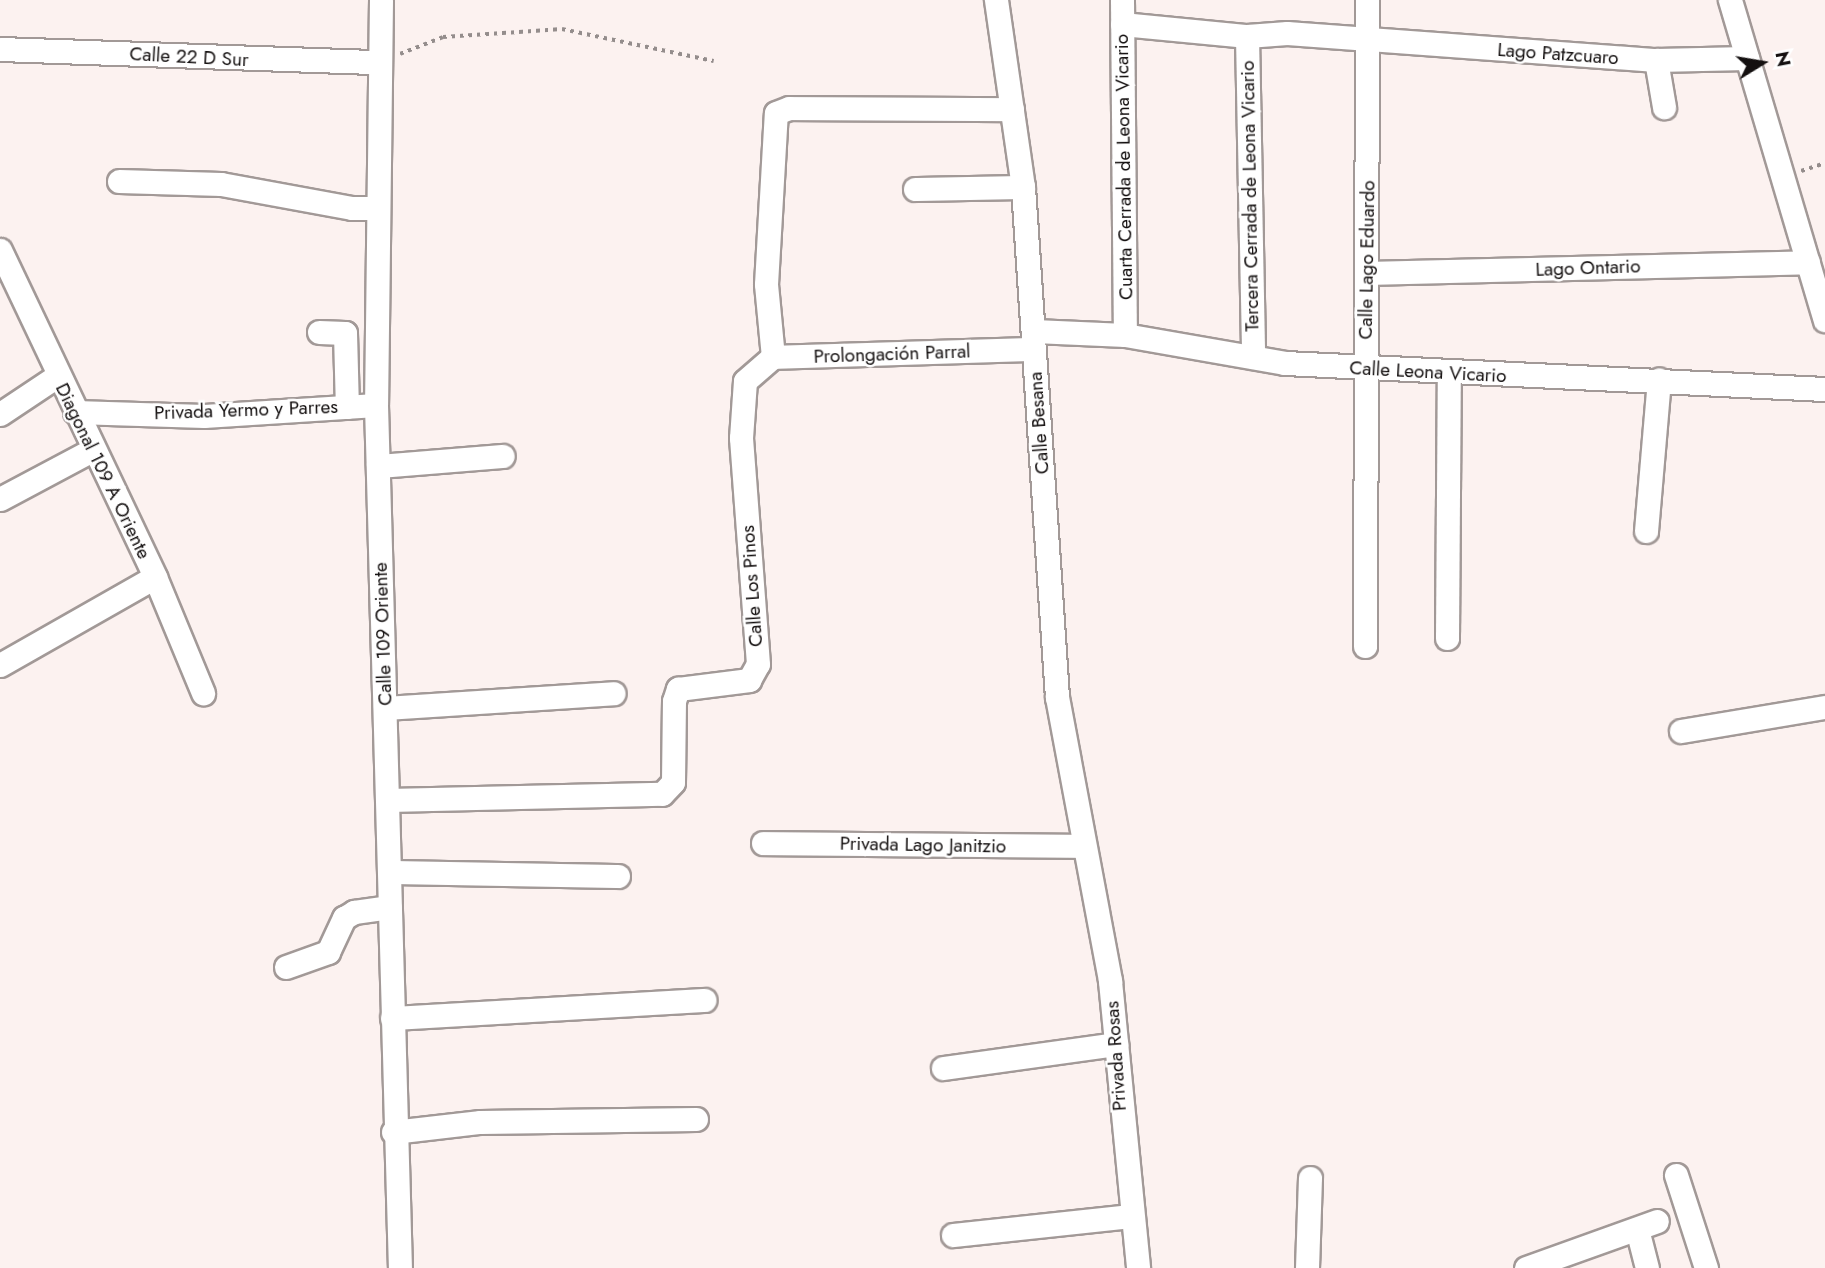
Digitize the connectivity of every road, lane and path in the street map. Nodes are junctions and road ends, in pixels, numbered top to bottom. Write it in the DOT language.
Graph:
graph roads {
  1 [pos="381,0"];
  2 [pos="996,0"];
  3 [pos="1122,0"];
  4 [pos="1367,0"];
  5 [pos="1730,0"];
  6 [pos="1122,24"];
  7 [pos="1247,36"];
  8 [pos="1368,41"];
  9 [pos="0,49"];
  10 [pos="1747,58"];
  11 [pos="1656,60"];
  12 [pos="714,61"];
  13 [pos="379,62"];
  14 [pos="1664,107"];
  15 [pos="1012,108"];
  16 [pos="1825,163"];
  17 [pos="1783,178"];
  18 [pos="119,181"];
  19 [pos="1023,187"];
  20 [pos="915,189"];
  21 [pos="378,208"];
  22 [pos="0,250"];
  23 [pos="1808,262"];
  24 [pos="1367,273"];
  25 [pos="1825,320"];
  26 [pos="319,332"];
  27 [pos="1125,335"];
  28 [pos="1034,340"];
  29 [pos="1253,357"];
  30 [pos="773,358"];
  31 [pos="1365,369"];
  32 [pos="1449,374"];
  33 [pos="57,376"];
  34 [pos="1659,380"];
  35 [pos="1825,389"];
  36 [pos="376,405"];
  37 [pos="347,407"];
  38 [pos="75,412"];
  39 [pos="0,414"];
  40 [pos="92,450"];
  41 [pos="503,456"];
  42 [pos="378,466"];
  43 [pos="0,499"];
  44 [pos="1646,531"];
  45 [pos="155,577"];
  46 [pos="1447,638"];
  47 [pos="1365,646"];
  48 [pos="0,666"];
  49 [pos="203,693"];
  50 [pos="614,693"];
  51 [pos="385,708"];
  52 [pos="1825,708"];
  53 [pos="1681,731"];
  54 [pos="388,800"];
  55 [pos="763,843"];
  56 [pos="1084,846"];
  57 [pos="390,873"];
  58 [pos="618,876"];
  59 [pos="390,907"];
  60 [pos="286,967"];
  61 [pos="704,1000"];
  62 [pos="392,1018"];
  63 [pos="1116,1044"];
  64 [pos="943,1068"];
  65 [pos="696,1119"];
  66 [pos="393,1132"];
  67 [pos="1676,1175"];
  68 [pos="1310,1178"];
  69 [pos="1131,1216"];
  70 [pos="953,1235"];
  71 [pos="400,1268"];
  72 [pos="1138,1268"];
  73 [pos="1307,1268"];
  74 [pos="1526,1268"];
  75 [pos="1647,1268"];
  76 [pos="1706,1268"];
  1 -- 13 [label="street, Calle 109 Oriente"];
  2 -- 15 [label="street, Calle Besana"];
  3 -- 6 [label="street, Cuarta Cerrada de Leona Vicario"];
  4 -- 8 [label="street, Calle Lago Eduardo"];
  5 -- 10 [label="street"];
  6 -- 7 [label="street, Lago Patzcuaro"];
  6 -- 27 [label="street, Cuarta Cerrada de Leona Vicario"];
  7 -- 8 [label="street, Lago Patzcuaro"];
  7 -- 29 [label="street, Tercera Cerrada de Leona Vicario"];
  8 -- 11 [label="street, Lago Patzcuaro"];
  8 -- 24 [label="street, Calle Lago Eduardo"];
  9 -- 13 [label="street, Calle 22 D Sur"];
  10 -- 11 [label="street, Lago Patzcuaro"];
  10 -- 17 [label="street"];
  11 -- 14 [label="street"];
  12 -- 13 [label="path"];
  13 -- 21 [label="street, Calle 109 Oriente"];
  15 -- 19 [label="street, Calle Besana"];
  15 -- 30 [label="street"];
  16 -- 17 [label="path"];
  17 -- 23 [label="street"];
  18 -- 21 [label="street"];
  19 -- 20 [label="street"];
  19 -- 28 [label="street, Calle Besana"];
  21 -- 36 [label="street, Calle 109 Oriente"];
  22 -- 33 [label="street, Diagonal 109 A Oriente"];
  23 -- 24 [label="street, Lago Ontario"];
  23 -- 25 [label="street"];
  24 -- 31 [label="street, Calle Lago Eduardo"];
  26 -- 37 [label="street"];
  27 -- 28 [label="street, Calle Leona Vicario"];
  27 -- 29 [label="street, Calle Leona Vicario"];
  28 -- 30 [label="street, Prolongación Parral"];
  28 -- 56 [label="street, Calle Besana"];
  29 -- 31 [label="street, Calle Leona Vicario"];
  30 -- 54 [label="street, Calle Los Pinos"];
  31 -- 32 [label="street, Calle Leona Vicario"];
  31 -- 47 [label="street, Calle Lago Eduardo"];
  32 -- 34 [label="street, Calle Leona Vicario"];
  32 -- 46 [label="street"];
  33 -- 38 [label="street, Diagonal 109 A Oriente"];
  33 -- 39 [label="street"];
  34 -- 35 [label="street, Calle Leona Vicario"];
  34 -- 44 [label="street"];
  36 -- 37 [label="street, Privada Yermo y Parres"];
  36 -- 42 [label="street, Calle 109 Oriente"];
  37 -- 38 [label="street, Privada Yermo y Parres"];
  38 -- 40 [label="street, Diagonal 109 A Oriente"];
  40 -- 43 [label="street"];
  40 -- 45 [label="street, Diagonal 109 A Oriente"];
  41 -- 42 [label="street"];
  42 -- 51 [label="street, Calle 109 Oriente"];
  45 -- 48 [label="street"];
  45 -- 49 [label="street, Diagonal 109 A Oriente"];
  50 -- 51 [label="street"];
  51 -- 54 [label="street, Calle 109 Oriente"];
  52 -- 53 [label="street"];
  54 -- 57 [label="street, Calle 109 Oriente"];
  55 -- 56 [label="street, Privada Lago Janitzio"];
  56 -- 63 [label="street, Privada Rosas"];
  57 -- 58 [label="street"];
  57 -- 59 [label="street, Calle 109 Oriente"];
  59 -- 60 [label="street"];
  59 -- 62 [label="street, Calle 109 Oriente"];
  61 -- 62 [label="street"];
  62 -- 66 [label="street, Calle 109 Oriente"];
  63 -- 64 [label="street"];
  63 -- 69 [label="street, Privada Rosas"];
  65 -- 66 [label="street"];
  66 -- 71 [label="street, Calle 109 Oriente"];
  67 -- 76 [label="street"];
  68 -- 73 [label="street"];
  69 -- 70 [label="street"];
  69 -- 72 [label="street, Privada Rosas"];
  74 -- 75 [label="street"];
}
